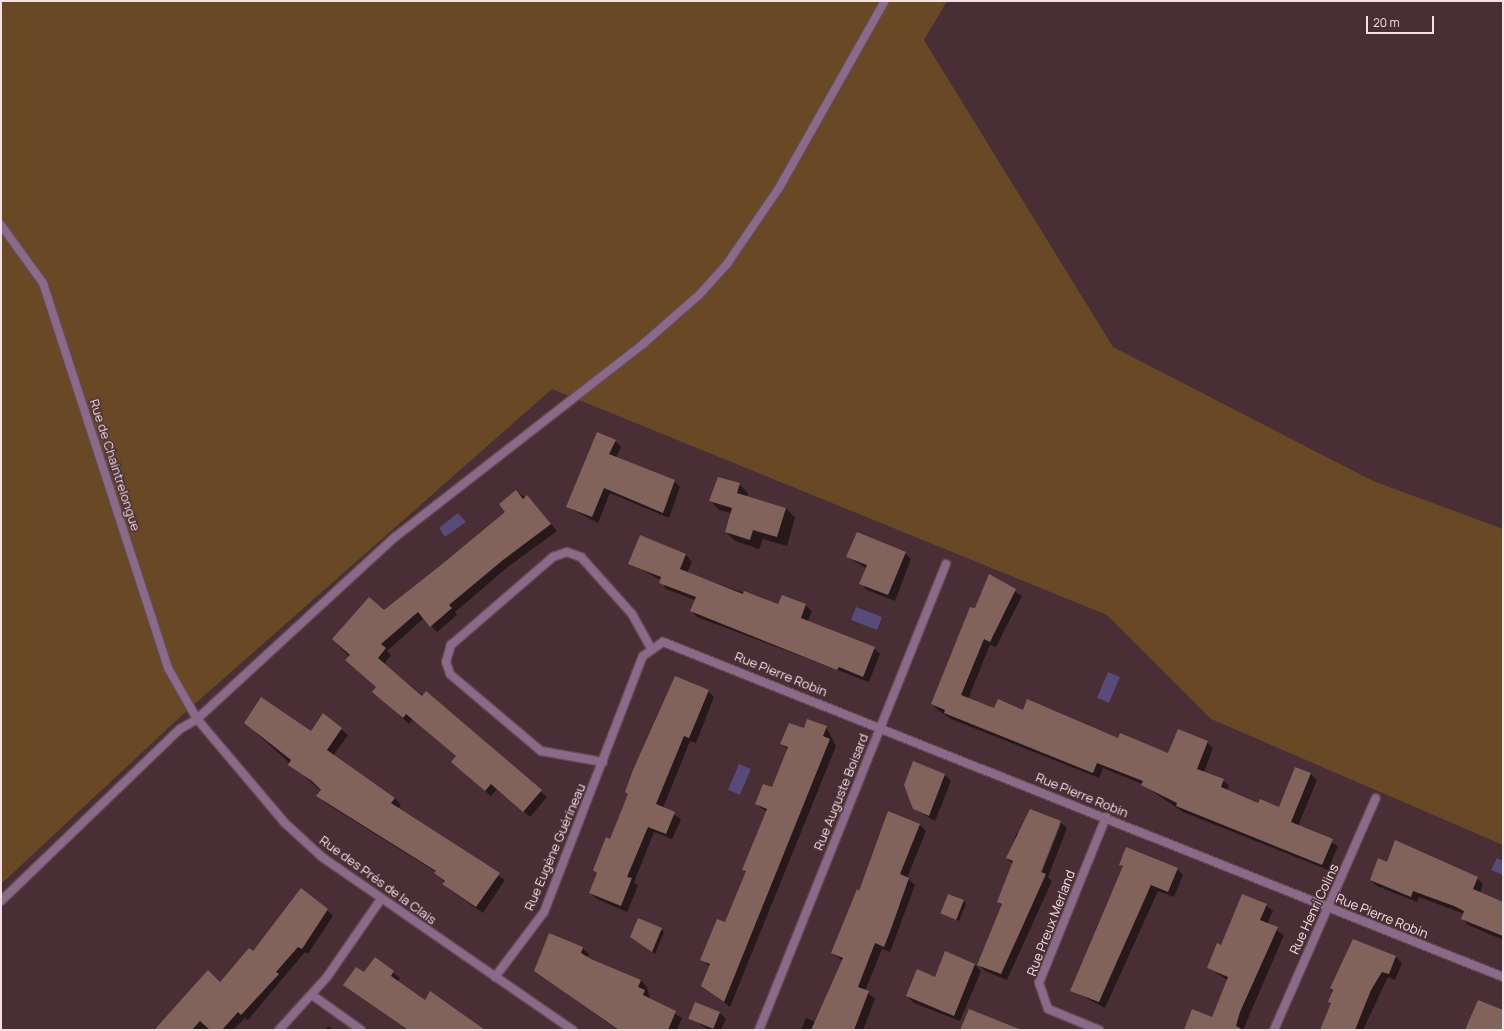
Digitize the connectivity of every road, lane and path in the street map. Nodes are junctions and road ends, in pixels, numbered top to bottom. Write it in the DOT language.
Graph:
graph roads {
  1 [pos="885,1"];
  2 [pos="1,225"];
  3 [pos="946,564"];
  4 [pos="651,648"];
  5 [pos="196,719"];
  6 [pos="880,726"];
  7 [pos="603,762"];
  8 [pos="1376,798"];
  9 [pos="1106,818"];
  10 [pos="381,899"];
  11 [pos="1,901"];
  12 [pos="1326,906"];
  13 [pos="495,977"];
  14 [pos="1503,977"];
  15 [pos="312,995"];
  16 [pos="279,1030"];
  17 [pos="361,1030"];
  18 [pos="573,1030"];
  19 [pos="759,1030"];
  20 [pos="1100,1030"];
  21 [pos="1274,1030"];
  1 -- 5 [label="street"];
  2 -- 5 [label="street, Rue de Chaintrelongue"];
  3 -- 6 [label="street, Rue Auguste Boisard"];
  4 -- 6 [label="street, Rue Pierre Robin"];
  4 -- 7 [label="street, Rue Eugène Guérineau"];
  4 -- 7 [label="street"];
  5 -- 10 [label="street, Rue des Prés de la Clais"];
  5 -- 11 [label="street"];
  6 -- 9 [label="street, Rue Pierre Robin"];
  6 -- 19 [label="street, Rue Auguste Boisard"];
  7 -- 13 [label="street, Rue Eugène Guérineau"];
  8 -- 12 [label="street, Rue Henri Colins"];
  9 -- 12 [label="street, Rue Pierre Robin"];
  9 -- 20 [label="street, Rue Preux Merland"];
  10 -- 13 [label="street, Rue des Prés de la Clais"];
  10 -- 15 [label="street"];
  12 -- 14 [label="street, Rue Pierre Robin"];
  12 -- 21 [label="street, Rue Henri Colins"];
  13 -- 18 [label="street, Rue des Prés de la Clais"];
  15 -- 16 [label="street"];
  15 -- 17 [label="street"];
}
